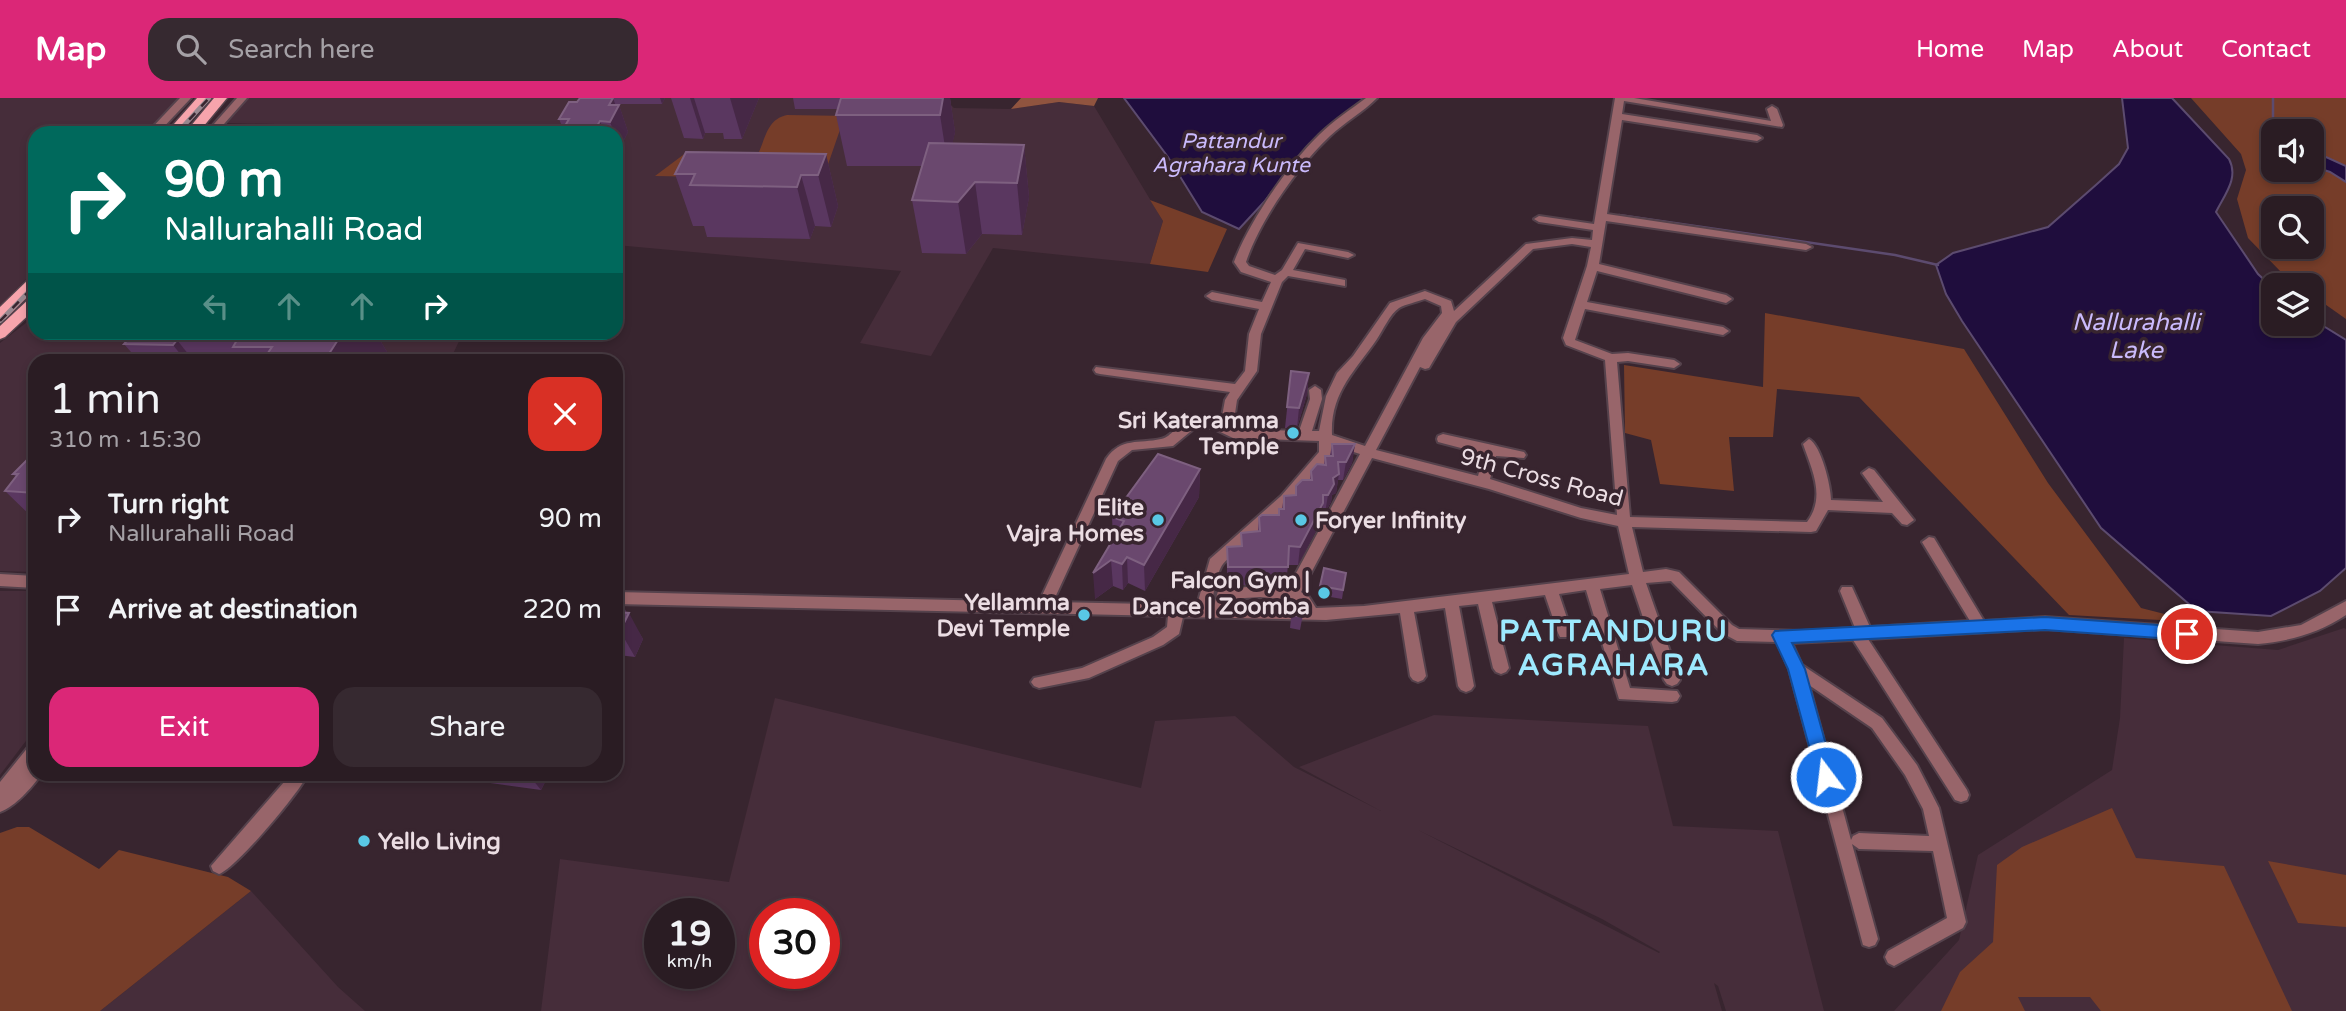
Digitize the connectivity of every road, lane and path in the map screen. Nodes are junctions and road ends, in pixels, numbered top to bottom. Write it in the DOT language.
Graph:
graph roads {
  1 [pos="186,98"];
  2 [pos="204,98"];
  3 [pos="221,98"];
  4 [pos="242,98"];
  5 [pos="1372,98"];
  6 [pos="1620,98"];
  7 [pos="1629,98"];
  8 [pos="1772,109"];
  9 [pos="1618,116"];
  10 [pos="159,126"];
  11 [pos="178,126"];
  12 [pos="197,126"];
  13 [pos="217,126"];
  14 [pos="1756,138"];
  15 [pos="1539,219"];
  16 [pos="1601,223"];
  17 [pos="1596,244"];
  18 [pos="1806,247"];
  19 [pos="1349,256"];
  20 [pos="1593,266"];
  21 [pos="1281,273"];
  22 [pos="1341,283"];
  23 [pos="28,288"];
  24 [pos="1212,296"];
  25 [pos="1726,299"];
  26 [pos="1580,304"];
  27 [pos="1266,307"];
  28 [pos="28,308"];
  29 [pos="0,316"];
  30 [pos="1723,331"];
  31 [pos="0,334"];
  32 [pos="1611,358"];
  33 [pos="1674,364"];
  34 [pos="1100,370"];
  35 [pos="1237,389"];
  36 [pos="1315,390"];
  37 [pos="1409,393"];
  38 [pos="1226,429"];
  39 [pos="1304,436"];
  40 [pos="1327,438"];
  41 [pos="1443,439"];
  42 [pos="1809,444"];
  43 [pos="1491,451"];
  44 [pos="1370,452"];
  45 [pos="1519,455"];
  46 [pos="1869,473"];
  47 [pos="1483,482"];
  48 [pos="1826,505"];
  49 [pos="1895,508"];
  50 [pos="1907,520"];
  51 [pos="1624,522"];
  52 [pos="1929,542"];
  53 [pos="1637,578"];
  54 [pos="0,580"];
  55 [pos="28,582"];
  56 [pos="1591,584"];
  57 [pos="1550,589"];
  58 [pos="1847,591"];
  59 [pos="1292,595"];
  60 [pos="1484,597"];
  61 [pos="623,598"];
  62 [pos="1451,601"];
  63 [pos="1406,607"];
  64 [pos="2346,607"];
  65 [pos="1043,608"];
  66 [pos="1176,611"];
  67 [pos="1202,612"];
  68 [pos="1220,612"];
  69 [pos="1311,614"];
  70 [pos="1980,626"];
  71 [pos="1565,633"];
  72 [pos="1861,633"];
  73 [pos="1780,635"];
  74 [pos="1502,668"];
  75 [pos="1797,669"];
  76 [pos="1418,676"];
  77 [pos="1672,680"];
  78 [pos="1039,682"];
  79 [pos="1466,686"];
  80 [pos="1672,696"];
  81 [pos="28,760"];
  82 [pos="28,779"];
  83 [pos="294,781"];
  84 [pos="0,792"];
  85 [pos="1961,795"];
  86 [pos="0,805"];
  87 [pos="1859,841"];
  88 [pos="1939,844"];
  89 [pos="219,866"];
  90 [pos="1869,939"];
  91 [pos="1894,957"];
  1 -- 10 [label="street"];
  2 -- 11 [label="main road"];
  3 -- 12 [label="main road"];
  4 -- 13 [label="street"];
  5 -- 21 [label="street"];
  6 -- 9 [label="street"];
  7 -- 8 [label="street"];
  9 -- 14 [label="street"];
  9 -- 16 [label="street"];
  15 -- 16 [label="street"];
  16 -- 17 [label="street"];
  16 -- 18 [label="street"];
  17 -- 20 [label="street"];
  17 -- 37 [label="street"];
  19 -- 21 [label="street"];
  20 -- 25 [label="street"];
  20 -- 26 [label="street"];
  21 -- 22 [label="street"];
  21 -- 27 [label="street"];
  23 -- 29 [label="main road"];
  24 -- 27 [label="street"];
  26 -- 30 [label="street"];
  26 -- 32 [label="street"];
  27 -- 35 [label="street"];
  28 -- 31 [label="main road"];
  32 -- 33 [label="street"];
  32 -- 51 [label="street"];
  34 -- 35 [label="street"];
  35 -- 38 [label="street"];
  36 -- 39 [label="street"];
  38 -- 39 [label="street, 9th Cross Road"];
  38 -- 65 [label="street, 9th Cross Road"];
  39 -- 40 [label="street, 9th Cross Road"];
  40 -- 44 [label="street, 9th Cross Road"];
  40 -- 44 [label="street"];
  40 -- 67 [label="street"];
  41 -- 43 [label="street"];
  42 -- 48 [label="street"];
  43 -- 45 [label="street"];
  43 -- 47 [label="street"];
  44 -- 47 [label="street, 9th Cross Road"];
  44 -- 59 [label="street"];
  46 -- 49 [label="street"];
  47 -- 51 [label="street, 9th Cross Road"];
  48 -- 49 [label="street"];
  48 -- 51 [label="street, 9th Cross Road"];
  49 -- 50 [label="street"];
  51 -- 53 [label="street"];
  52 -- 70 [label="street"];
  53 -- 56 [label="street"];
  53 -- 73 [label="street"];
  53 -- 77 [label="street"];
  54 -- 55 [label="street"];
  56 -- 57 [label="street"];
  56 -- 80 [label="street"];
  57 -- 60 [label="street"];
  57 -- 71 [label="street"];
  58 -- 72 [label="street"];
  59 -- 68 [label="street"];
  59 -- 69 [label="street"];
  60 -- 62 [label="street"];
  60 -- 74 [label="street"];
  61 -- 65 [label="street"];
  62 -- 63 [label="street"];
  62 -- 79 [label="street"];
  63 -- 69 [label="street"];
  63 -- 76 [label="street"];
  64 -- 70 [label="street"];
  65 -- 66 [label="street"];
  66 -- 67 [label="street"];
  66 -- 78 [label="street"];
  67 -- 68 [label="street"];
  68 -- 69 [label="street"];
  70 -- 72 [label="street"];
  72 -- 73 [label="street"];
  72 -- 85 [label="street"];
  73 -- 75 [label="street"];
  75 -- 88 [label="street"];
  75 -- 90 [label="street"];
  81 -- 84 [label="street"];
  82 -- 86 [label="street"];
  83 -- 89 [label="street"];
  87 -- 88 [label="street"];
  88 -- 91 [label="street"];
}
